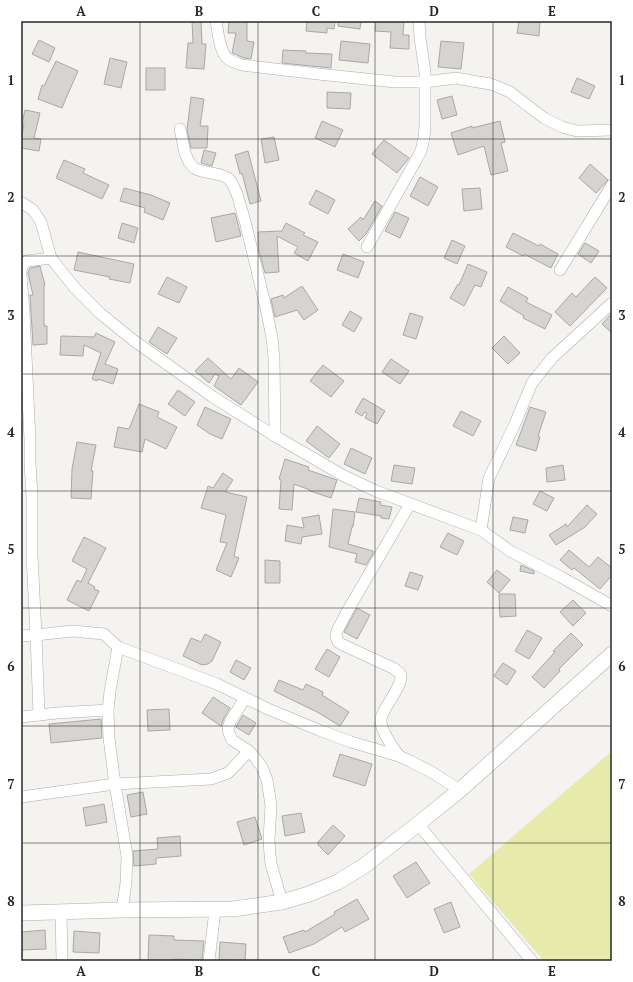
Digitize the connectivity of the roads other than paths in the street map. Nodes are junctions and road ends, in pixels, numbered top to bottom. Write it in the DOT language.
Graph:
graph roads {
  1 [pos="216,21"];
  2 [pos="419,21"];
  3 [pos="425,82"];
  4 [pos="180,129"];
  5 [pos="612,130"];
  6 [pos="612,185"];
  7 [pos="21,202"];
  8 [pos="367,247"];
  9 [pos="51,258"];
  10 [pos="560,270"];
  11 [pos="21,271"];
  12 [pos="21,274"];
  13 [pos="612,303"];
  14 [pos="276,436"];
  15 [pos="410,504"];
  16 [pos="481,530"];
  17 [pos="612,606"];
  18 [pos="36,635"];
  19 [pos="21,636"];
  20 [pos="118,647"];
  21 [pos="612,654"];
  22 [pos="245,698"];
  23 [pos="108,710"];
  24 [pos="39,715"];
  25 [pos="21,717"];
  26 [pos="249,750"];
  27 [pos="399,756"];
  28 [pos="115,784"];
  29 [pos="460,790"];
  30 [pos="21,797"];
  31 [pos="418,824"];
  32 [pos="282,902"];
  33 [pos="122,910"];
  34 [pos="215,910"];
  35 [pos="21,912"];
  36 [pos="61,912"];
  37 [pos="62,961"];
  38 [pos="209,961"];
  39 [pos="532,961"];
  1 -- 3 [label="street"];
  2 -- 3 [label="street"];
  3 -- 5 [label="street"];
  3 -- 8 [label="street"];
  4 -- 14 [label="street"];
  6 -- 10 [label="street"];
  7 -- 9 [label="street"];
  9 -- 11 [label="street"];
  9 -- 14 [label="street"];
  12 -- 18 [label="street"];
  13 -- 16 [label="street"];
  14 -- 15 [label="street"];
  15 -- 16 [label="street"];
  15 -- 27 [label="street"];
  16 -- 17 [label="street"];
  18 -- 19 [label="street"];
  18 -- 20 [label="street"];
  18 -- 24 [label="street"];
  20 -- 22 [label="street"];
  20 -- 23 [label="street"];
  21 -- 29 [label="main road"];
  22 -- 26 [label="street"];
  22 -- 27 [label="street"];
  23 -- 24 [label="street"];
  23 -- 28 [label="street"];
  24 -- 25 [label="street"];
  26 -- 28 [label="street"];
  26 -- 32 [label="street"];
  27 -- 29 [label="street"];
  28 -- 30 [label="street"];
  28 -- 33 [label="street"];
  29 -- 31 [label="main road"];
  31 -- 32 [label="main road"];
  31 -- 39 [label="street"];
  32 -- 34 [label="main road"];
  33 -- 34 [label="main road"];
  33 -- 36 [label="main road"];
  34 -- 38 [label="street"];
  35 -- 36 [label="main road"];
  36 -- 37 [label="street"];
}
